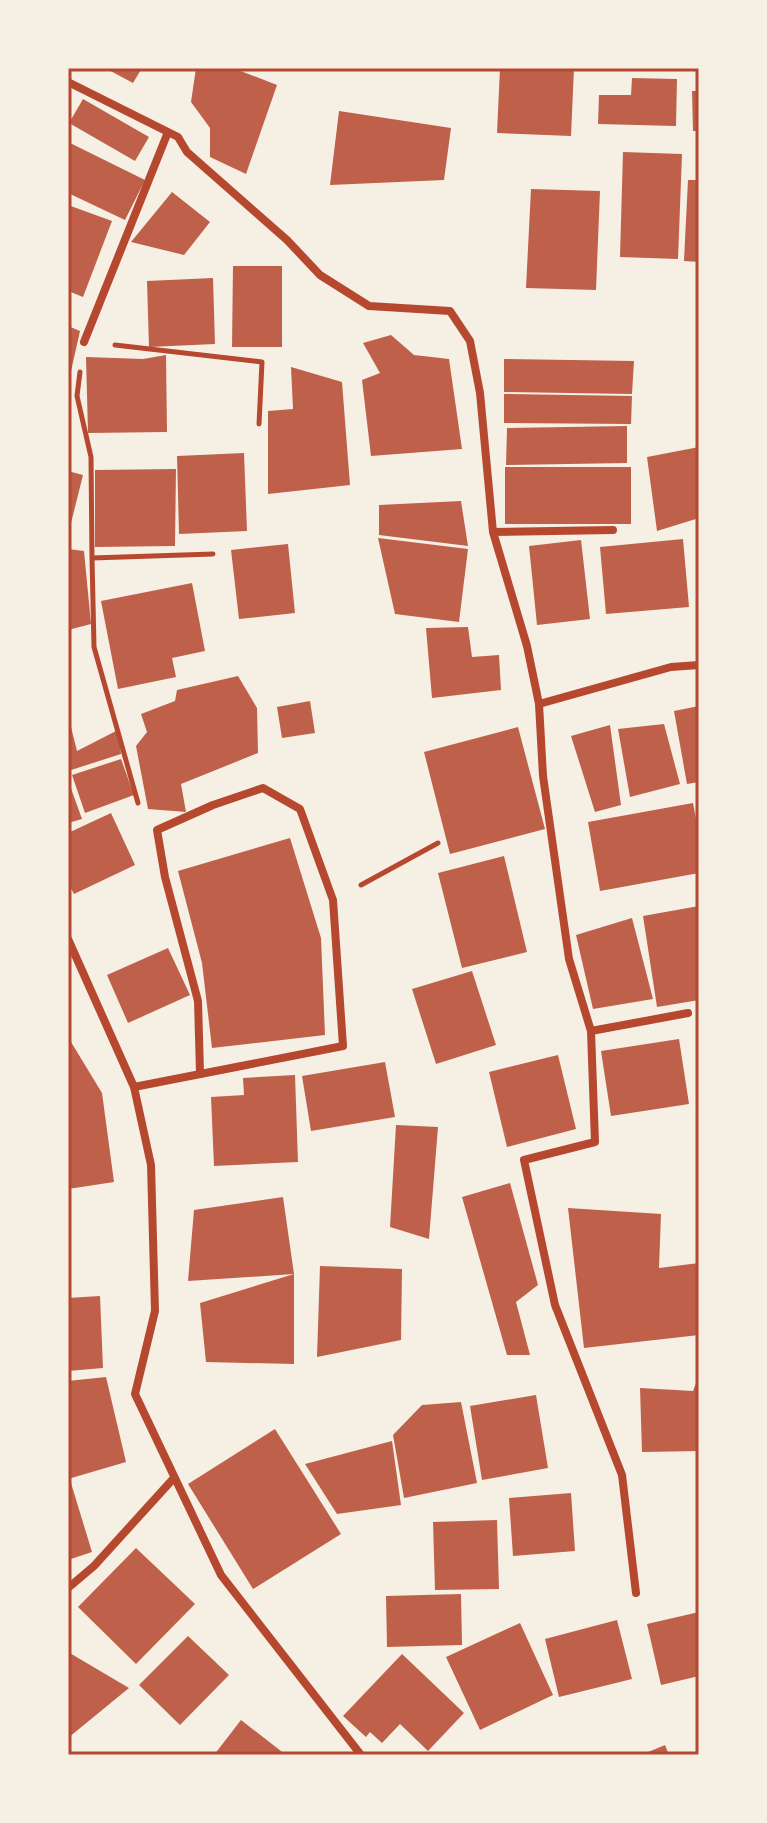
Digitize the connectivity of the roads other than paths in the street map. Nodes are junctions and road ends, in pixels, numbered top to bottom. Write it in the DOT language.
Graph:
graph roads {
  1 [pos="68,82"];
  2 [pos="168,132"];
  3 [pos="84,342"];
  4 [pos="613,530"];
  5 [pos="493,532"];
  6 [pos="699,665"];
  7 [pos="539,704"];
  8 [pos="68,939"];
  9 [pos="688,1013"];
  10 [pos="591,1031"];
  11 [pos="200,1073"];
  12 [pos="134,1087"];
  13 [pos="173,1479"];
  14 [pos="68,1588"];
  15 [pos="636,1593"];
  16 [pos="361,1755"];
  1 -- 2 [label="street"];
  2 -- 3 [label="street"];
  2 -- 5 [label="street"];
  4 -- 5 [label="street"];
  5 -- 7 [label="street"];
  6 -- 7 [label="street"];
  7 -- 10 [label="street"];
  8 -- 12 [label="street"];
  9 -- 10 [label="street"];
  10 -- 15 [label="street"];
  11 -- 11 [label="street"];
  11 -- 12 [label="street"];
  12 -- 13 [label="street"];
  13 -- 14 [label="street"];
  13 -- 16 [label="street"];
}
